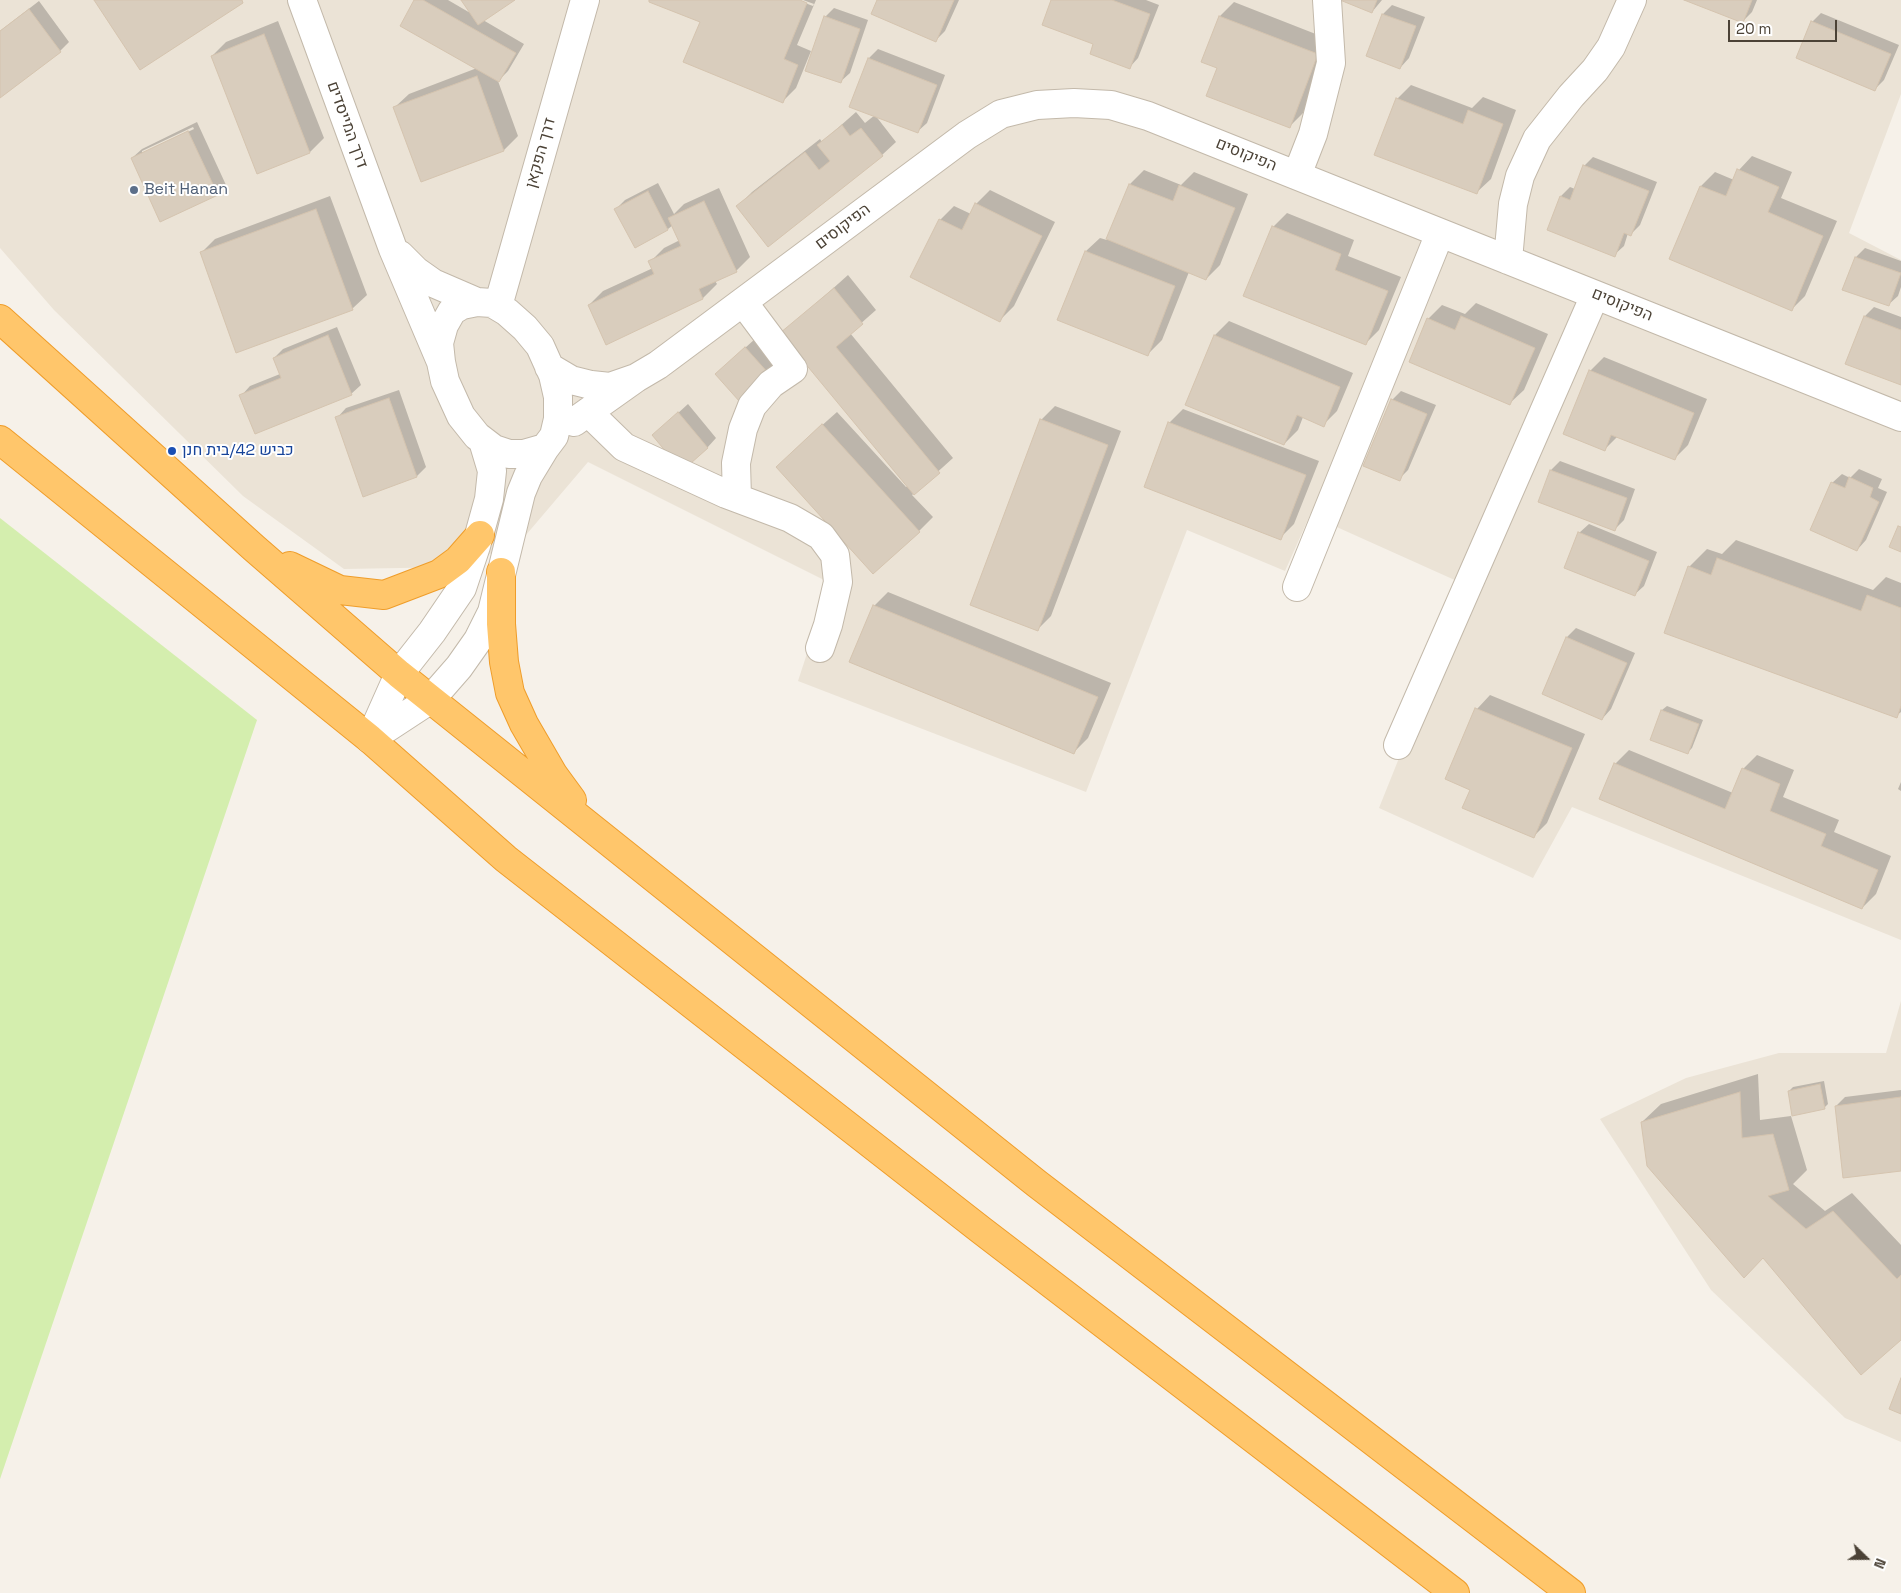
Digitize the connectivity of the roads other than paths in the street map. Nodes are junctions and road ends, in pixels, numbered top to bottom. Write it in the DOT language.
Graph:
graph roads {
  1 [pos="302,0"];
  2 [pos="585,0"];
  3 [pos="1327,0"];
  4 [pos="1632,0"];
  5 [pos="1297,175"];
  6 [pos="1440,233"];
  7 [pos="394,249"];
  8 [pos="1508,260"];
  9 [pos="1595,295"];
  10 [pos="742,302"];
  11 [pos="487,304"];
  12 [pos="0,319"];
  13 [pos="441,362"];
  14 [pos="549,367"];
  15 [pos="636,378"];
  16 [pos="588,412"];
  17 [pos="1901,417"];
  18 [pos="0,440"];
  19 [pos="483,441"];
  20 [pos="549,442"];
  21 [pos="737,498"];
  22 [pos="480,535"];
  23 [pos="254,548"];
  24 [pos="501,572"];
  25 [pos="1297,587"];
  26 [pos="820,648"];
  27 [pos="399,674"];
  28 [pos="431,699"];
  29 [pos="370,739"];
  30 [pos="1398,745"];
  31 [pos="590,825"];
  32 [pos="1455,1593"];
  33 [pos="1571,1593"];
  1 -- 7 [label="street, דרך המייסדים"];
  2 -- 11 [label="street, דרך הפקאן"];
  3 -- 5 [label="street"];
  4 -- 8 [label="street"];
  5 -- 6 [label="street, הפיקוסים"];
  5 -- 10 [label="street, הפיקוסים"];
  6 -- 8 [label="street, הפיקוסים"];
  6 -- 25 [label="street"];
  7 -- 11 [label="street, דרך המייסדים"];
  7 -- 13 [label="street, דרך המייסדים"];
  8 -- 9 [label="street, הפיקוסים"];
  9 -- 17 [label="street, הפיקוסים"];
  9 -- 30 [label="street"];
  10 -- 15 [label="street, הפיקוסים"];
  10 -- 21 [label="street"];
  11 -- 13 [label="street"];
  11 -- 14 [label="street"];
  12 -- 23 [label="highway"];
  13 -- 19 [label="street"];
  14 -- 15 [label="street, הפיקוסים"];
  14 -- 20 [label="street"];
  15 -- 16 [label="street, הפיקוסים"];
  16 -- 20 [label="street, הפיקוסים"];
  16 -- 21 [label="street"];
  18 -- 29 [label="highway"];
  19 -- 20 [label="street"];
  19 -- 22 [label="street"];
  20 -- 24 [label="street"];
  21 -- 26 [label="street"];
  22 -- 23 [label="highway"];
  22 -- 27 [label="street"];
  23 -- 27 [label="highway"];
  24 -- 28 [label="street"];
  24 -- 31 [label="highway"];
  27 -- 28 [label="highway"];
  27 -- 29 [label="street"];
  28 -- 29 [label="street"];
  28 -- 31 [label="highway"];
  29 -- 32 [label="highway"];
  31 -- 33 [label="highway"];
}
